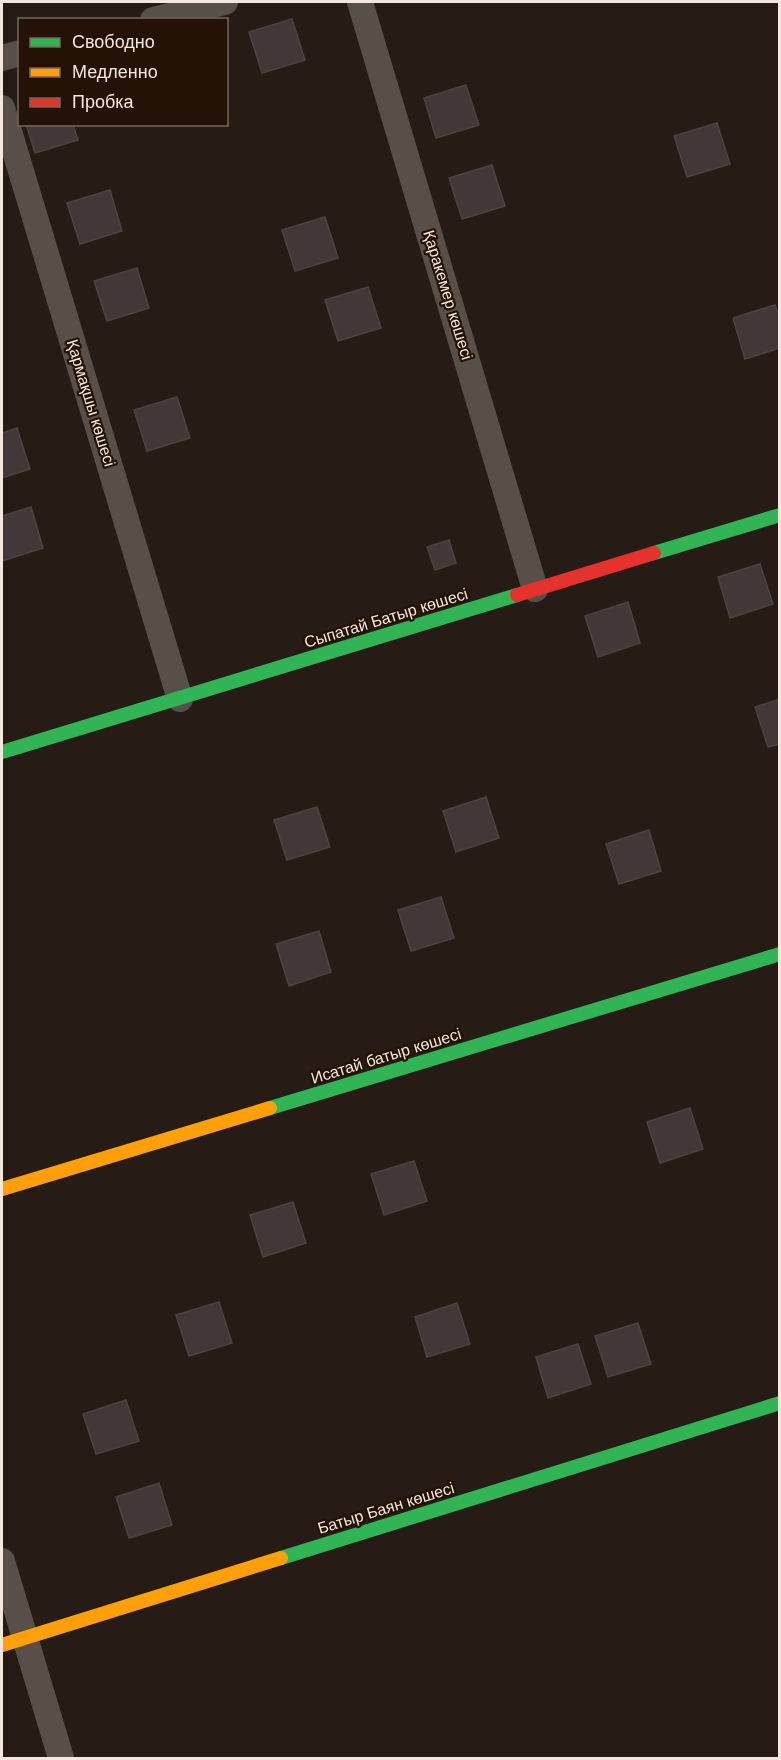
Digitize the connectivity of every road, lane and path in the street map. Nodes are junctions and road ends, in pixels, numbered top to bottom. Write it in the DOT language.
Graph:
graph roads {
  1 [pos="225,2"];
  2 [pos="360,2"];
  3 [pos="161,18"];
  4 [pos="18,53"];
  5 [pos="2,57"];
  6 [pos="2,108"];
  7 [pos="780,515"];
  8 [pos="535,589"];
  9 [pos="180,699"];
  10 [pos="2,752"];
  11 [pos="780,954"];
  12 [pos="2,1189"];
  13 [pos="780,1403"];
  14 [pos="2,1561"];
  15 [pos="13,1642"];
  16 [pos="61,1758"];
  1 -- 3 [label="street"];
  2 -- 8 [label="street, Қаракемер көшесі"];
  4 -- 5 [label="street"];
  6 -- 9 [label="street, Қармақшы көшесі"];
  7 -- 8 [label="street, Сыпатай Батыр көшесі"];
  8 -- 9 [label="street, Сыпатай Батыр көшесі"];
  9 -- 10 [label="street, Сыпатай Батыр көшесі"];
  11 -- 12 [label="street, Исатай батыр көшесі"];
  13 -- 15 [label="street, Батыр Баян көшесі"];
  14 -- 15 [label="street"];
  15 -- 16 [label="street"];
}
